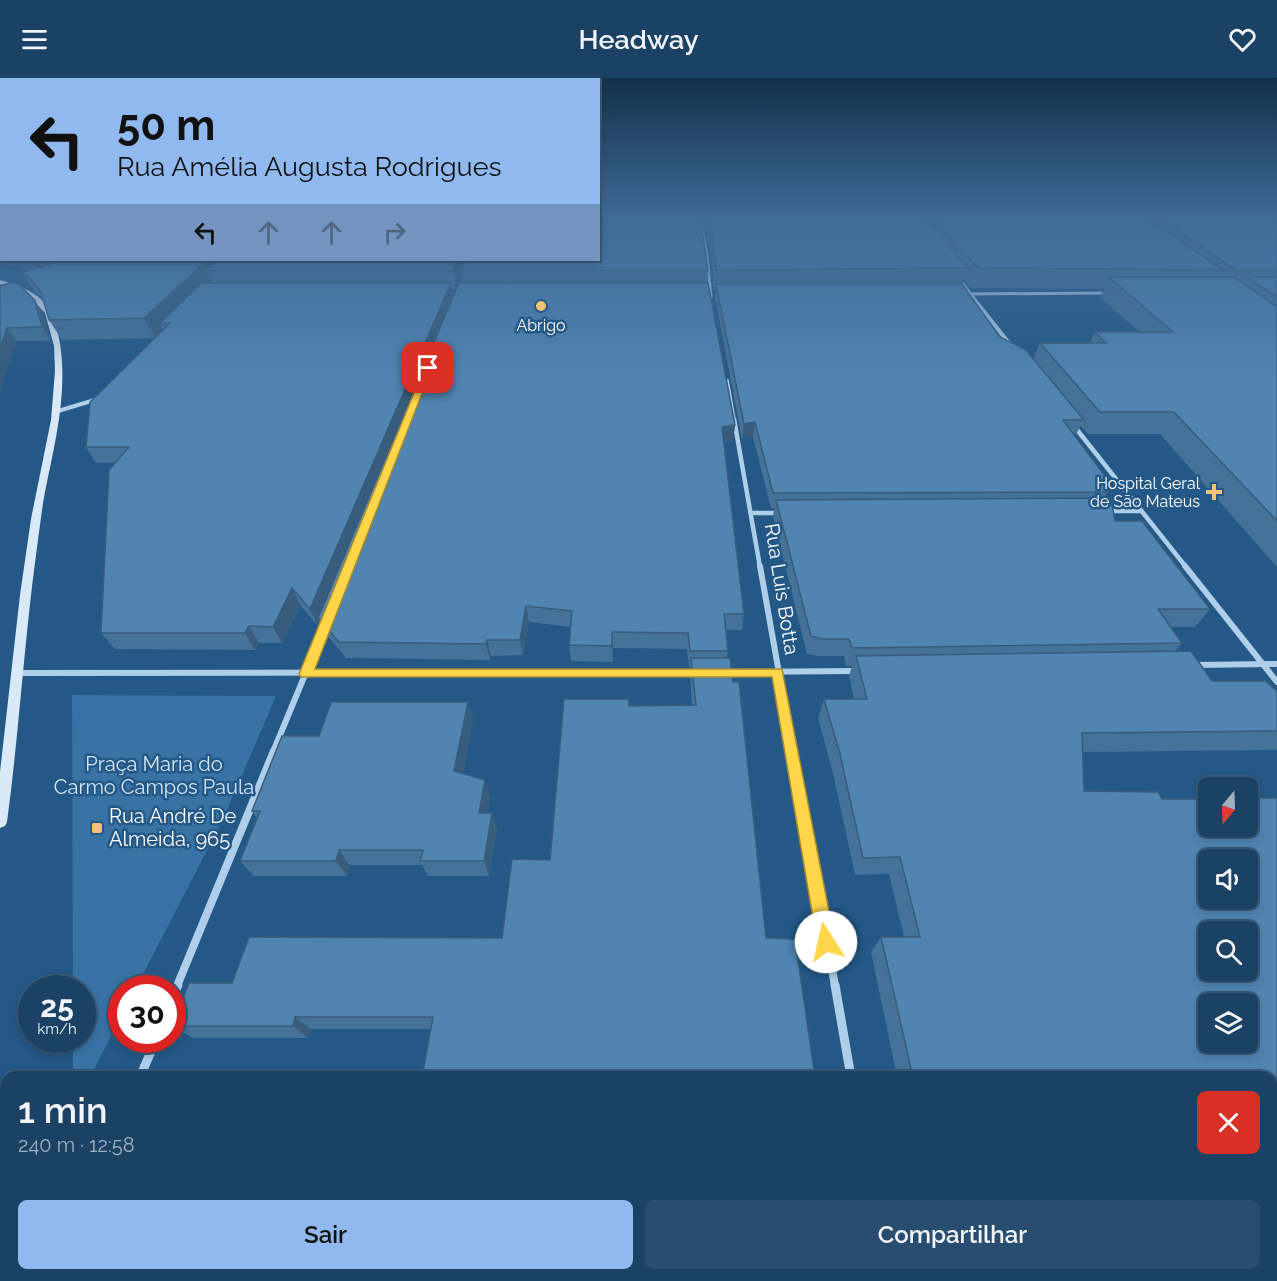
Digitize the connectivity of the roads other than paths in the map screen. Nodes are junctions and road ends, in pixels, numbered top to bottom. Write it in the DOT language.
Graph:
graph roads {
  1 [pos="708,269"];
  2 [pos="957,276"];
  3 [pos="0,282"];
  4 [pos="10,285"];
  5 [pos="0,289"];
  6 [pos="710,293"];
  7 [pos="722,293"];
  8 [pos="1119,293"];
  9 [pos="958,294"];
  10 [pos="970,294"];
  11 [pos="712,304"];
  12 [pos="1016,352"];
  13 [pos="725,374"];
  14 [pos="101,398"];
  15 [pos="58,411"];
  16 [pos="1067,418"];
  17 [pos="1096,511"];
  18 [pos="1141,511"];
  19 [pos="752,513"];
  20 [pos="787,513"];
  21 [pos="328,619"];
  22 [pos="1263,663"];
  23 [pos="1277,664"];
  24 [pos="1180,665"];
  25 [pos="860,671"];
  26 [pos="707,672"];
  27 [pos="719,672"];
  28 [pos="778,672"];
  29 [pos="17,673"];
  30 [pos="306,674"];
  31 [pos="1277,682"];
  32 [pos="6,746"];
  33 [pos="0,822"];
  34 [pos="182,975"];
  35 [pos="150,1053"];
  36 [pos="143,1071"];
  37 [pos="850,1071"];
  1 -- 6 [label="street"];
  2 -- 10 [label="street"];
  3 -- 4 [label="main road"];
  4 -- 5 [label="street"];
  4 -- 15 [label="main road"];
  6 -- 7 [label="street"];
  6 -- 11 [label="street"];
  8 -- 10 [label="street"];
  9 -- 10 [label="street"];
  10 -- 12 [label="street"];
  13 -- 19 [label="street, Rua Luis Botta"];
  14 -- 15 [label="street"];
  15 -- 29 [label="main road"];
  16 -- 18 [label="street"];
  17 -- 18 [label="street"];
  18 -- 22 [label="street"];
  19 -- 20 [label="street"];
  19 -- 28 [label="street, Rua Luis Botta"];
  21 -- 30 [label="street"];
  22 -- 23 [label="street"];
  22 -- 24 [label="street"];
  22 -- 31 [label="street"];
  25 -- 28 [label="street"];
  26 -- 30 [label="street"];
  27 -- 28 [label="street"];
  28 -- 37 [label="street, Rua Luis Botta"];
  29 -- 30 [label="street"];
  29 -- 32 [label="main road"];
  30 -- 34 [label="street"];
  32 -- 33 [label="main road"];
  35 -- 36 [label="street"];
}
